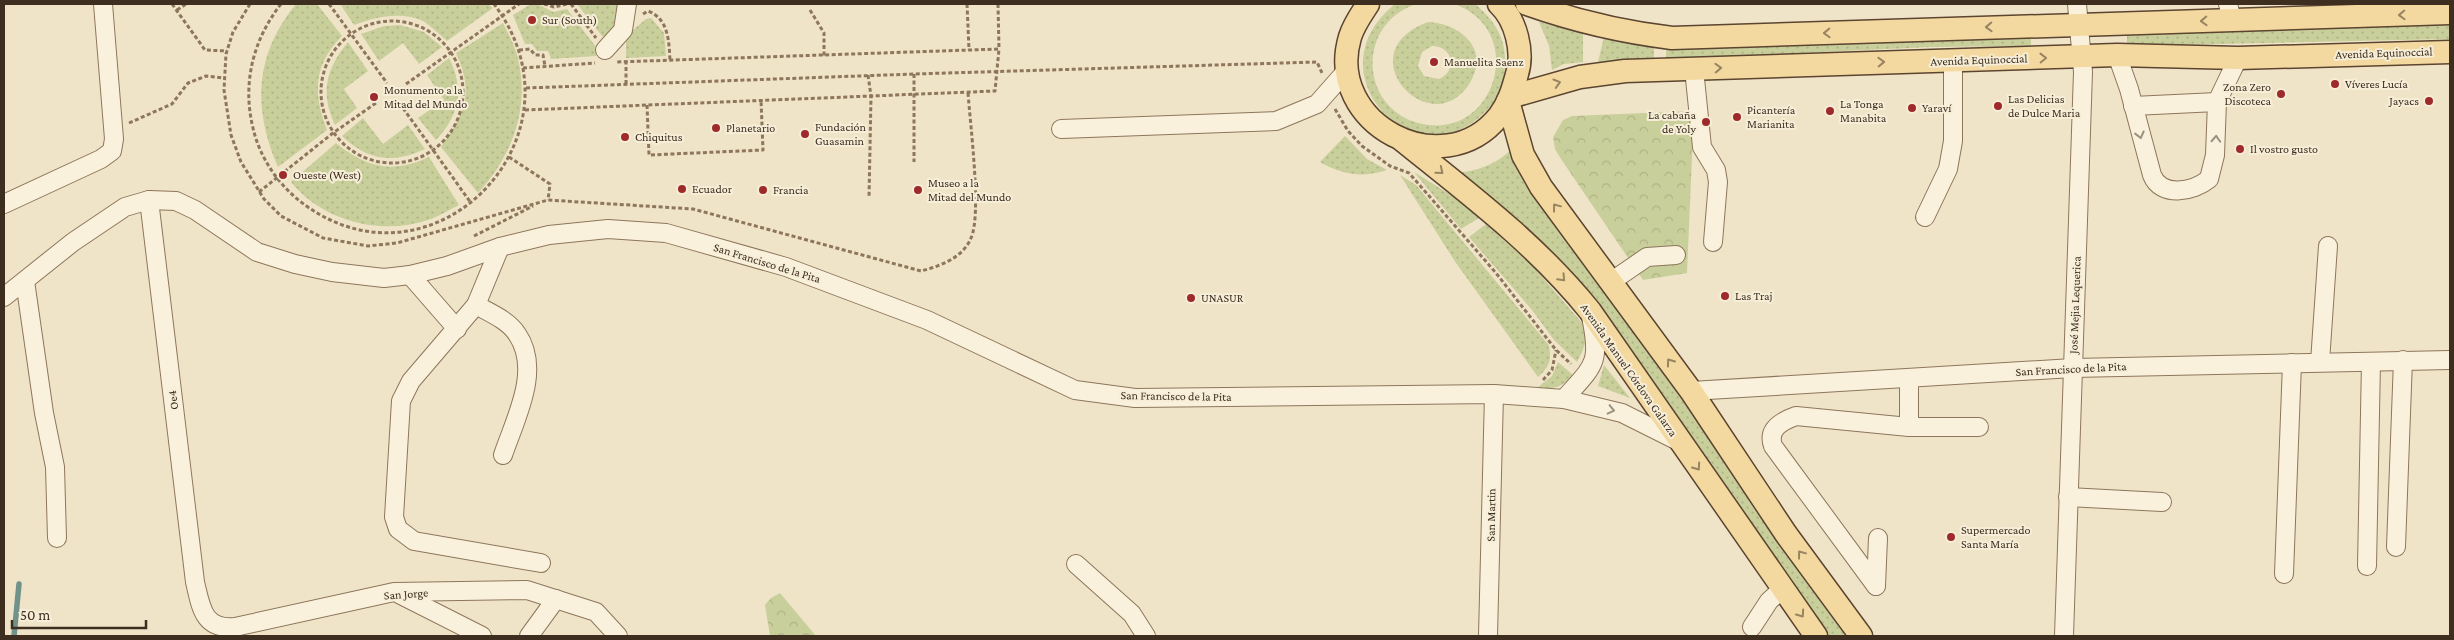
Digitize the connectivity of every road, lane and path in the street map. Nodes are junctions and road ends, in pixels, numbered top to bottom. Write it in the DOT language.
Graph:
graph roads {
  1 [pos="103,4"];
  2 [pos="172,4"];
  3 [pos="186,4"];
  4 [pos="250,4"];
  5 [pos="281,4"];
  6 [pos="329,4"];
  7 [pos="494,4"];
  8 [pos="519,4"];
  9 [pos="544,4"];
  10 [pos="569,4"];
  11 [pos="627,4"];
  12 [pos="967,4"];
  13 [pos="998,4"];
  14 [pos="1368,4"];
  15 [pos="1499,4"];
  16 [pos="1527,4"];
  17 [pos="177,10"];
  18 [pos="810,10"];
  19 [pos="2318,11"];
  20 [pos="2230,12"];
  21 [pos="2450,13"];
  22 [pos="502,14"];
  23 [pos="1353,14"];
  24 [pos="2078,14"];
  25 [pos="623,30"];
  26 [pos="351,34"];
  27 [pos="999,49"];
  28 [pos="519,50"];
  29 [pos="969,50"];
  30 [pos="227,51"];
  31 [pos="451,51"];
  32 [pos="2450,52"];
  33 [pos="2117,55"];
  34 [pos="606,56"];
  35 [pos="824,56"];
  36 [pos="2082,57"];
  37 [pos="2238,58"];
  38 [pos="1953,60"];
  39 [pos="670,61"];
  40 [pos="626,62"];
  41 [pos="545,66"];
  42 [pos="524,68"];
  43 [pos="1694,69"];
  44 [pos="1347,70"];
  45 [pos="914,74"];
  46 [pos="868,75"];
  47 [pos="224,78"];
  48 [pos="387,83"];
  49 [pos="406,84"];
  50 [pos="626,84"];
  51 [pos="968,92"];
  52 [pos="913,94"];
  53 [pos="870,96"];
  54 [pos="1509,99"];
  55 [pos="761,100"];
  56 [pos="2217,102"];
  57 [pos="376,103"];
  58 [pos="647,105"];
  59 [pos="2133,106"];
  60 [pos="403,108"];
  61 [pos="525,110"];
  62 [pos="1061,130"];
  63 [pos="113,132"];
  64 [pos="333,133"];
  65 [pos="1402,140"];
  66 [pos="433,150"];
  67 [pos="510,157"];
  68 [pos="914,162"];
  69 [pos="277,178"];
  70 [pos="259,192"];
  71 [pos="868,198"];
  72 [pos="149,200"];
  73 [pos="548,200"];
  74 [pos="540,202"];
  75 [pos="471,203"];
  76 [pos="4,204"];
  77 [pos="1925,217"];
  78 [pos="471,238"];
  79 [pos="1713,242"];
  80 [pos="2328,246"];
  81 [pos="500,248"];
  82 [pos="1676,255"];
  83 [pos="410,275"];
  84 [pos="25,281"];
  85 [pos="1612,281"];
  86 [pos="4,298"];
  87 [pos="476,304"];
  88 [pos="1590,311"];
  89 [pos="457,329"];
  90 [pos="1556,350"];
  91 [pos="2404,360"];
  92 [pos="2450,360"];
  93 [pos="2320,362"];
  94 [pos="2371,362"];
  95 [pos="2292,363"];
  96 [pos="2073,368"];
  97 [pos="1908,378"];
  98 [pos="1538,382"];
  99 [pos="1691,392"];
  100 [pos="1494,394"];
  101 [pos="1564,399"];
  102 [pos="1909,427"];
  103 [pos="1979,427"];
  104 [pos="1680,442"];
  105 [pos="503,455"];
  106 [pos="2068,497"];
  107 [pos="2162,502"];
  108 [pos="57,538"];
  109 [pos="1878,538"];
  110 [pos="2396,547"];
  111 [pos="541,563"];
  112 [pos="1076,564"];
  113 [pos="2367,566"];
  114 [pos="2284,574"];
  115 [pos="1783,588"];
  116 [pos="396,592"];
  117 [pos="556,599"];
  118 [pos="199,600"];
  119 [pos="1752,627"];
  120 [pos="482,636"];
  121 [pos="529,636"];
  122 [pos="618,636"];
  123 [pos="1146,636"];
  124 [pos="1488,636"];
  125 [pos="1815,636"];
  126 [pos="1861,636"];
  127 [pos="2064,636"];
  1 -- 63 [label="street"];
  2 -- 17 [label="path"];
  3 -- 17 [label="path"];
  4 -- 30 [label="path"];
  5 -- 69 [label="path"];
  6 -- 26 [label="path"];
  7 -- 22 [label="path"];
  8 -- 22 [label="path"];
  9 -- 10 [label="path"];
  10 -- 34 [label="path"];
  11 -- 25 [label="street"];
  12 -- 29 [label="path"];
  13 -- 27 [label="path"];
  14 -- 23 [label="main road"];
  15 -- 54 [label="main road"];
  24 -- 16 [label="main road, one-way"];
  17 -- 30 [label="path"];
  18 -- 35 [label="path"];
  19 -- 20 [label="main road"];
  21 -- 19 [label="main road, one-way"];
  20 -- 24 [label="main road, one-way"];
  22 -- 28 [label="path"];
  22 -- 31 [label="path"];
  23 -- 44 [label="main road"];
  24 -- 36 [label="street, José Mejia Lequerica"];
  25 -- 34 [label="street"];
  25 -- 39 [label="path"];
  26 -- 31 [label="path"];
  26 -- 48 [label="path"];
  26 -- 64 [label="path"];
  27 -- 29 [label="path"];
  27 -- 51 [label="path"];
  28 -- 41 [label="path"];
  28 -- 42 [label="path"];
  29 -- 35 [label="path"];
  30 -- 47 [label="path"];
  31 -- 49 [label="path"];
  31 -- 66 [label="path"];
  32 -- 37 [label="main road, Avenida Equinoccial"];
  33 -- 36 [label="main road, Avenida Equinoccial"];
  33 -- 37 [label="main road, Avenida Equinoccial"];
  33 -- 59 [label="street"];
  34 -- 40 [label="path"];
  34 -- 41 [label="path"];
  35 -- 39 [label="path"];
  38 -- 36 [label="main road, Avenida Equinoccial, one-way"];
  36 -- 96 [label="street, José Mejia Lequerica"];
  37 -- 56 [label="street"];
  43 -- 38 [label="main road, Avenida Equinoccial, one-way"];
  38 -- 77 [label="street"];
  39 -- 40 [label="path"];
  40 -- 50 [label="path"];
  41 -- 42 [label="path"];
  42 -- 61 [label="path"];
  54 -- 43 [label="main road, Avenida Equinoccial, one-way"];
  43 -- 79 [label="street"];
  44 -- 62 [label="street"];
  44 -- 65 [label="main road"];
  45 -- 52 [label="path"];
  46 -- 53 [label="path"];
  47 -- 63 [label="path"];
  47 -- 70 [label="path"];
  51 -- 52 [label="path"];
  51 -- 73 [label="path"];
  52 -- 53 [label="path"];
  52 -- 68 [label="path"];
  53 -- 55 [label="path"];
  53 -- 71 [label="path"];
  54 -- 65 [label="main road"];
  85 -- 54 [label="main road, one-way"];
  55 -- 58 [label="path"];
  55 -- 58 [label="path"];
  56 -- 59 [label="street"];
  59 -- 56 [label="street, one-way"];
  57 -- 64 [label="path"];
  58 -- 61 [label="path"];
  60 -- 66 [label="path"];
  61 -- 67 [label="path"];
  63 -- 76 [label="street"];
  64 -- 66 [label="path"];
  64 -- 69 [label="path"];
  65 -- 88 [label="main road, Avenida Manuel Córdova Galarza, one-way"];
  66 -- 75 [label="path"];
  67 -- 73 [label="path"];
  67 -- 75 [label="path"];
  69 -- 70 [label="path"];
  69 -- 75 [label="path"];
  70 -- 74 [label="path"];
  72 -- 83 [label="street, San Francisco de la Pita"];
  72 -- 84 [label="street, San Francisco de la Pita"];
  72 -- 118 [label="street, Oe4"];
  73 -- 74 [label="path"];
  74 -- 78 [label="path"];
  80 -- 93 [label="street"];
  81 -- 83 [label="street, San Francisco de la Pita"];
  81 -- 87 [label="street"];
  81 -- 100 [label="street, San Francisco de la Pita"];
  82 -- 85 [label="street"];
  83 -- 89 [label="street"];
  84 -- 86 [label="street, San Francisco de la Pita"];
  84 -- 108 [label="street"];
  99 -- 85 [label="main road, one-way"];
  87 -- 89 [label="street"];
  87 -- 105 [label="street"];
  88 -- 101 [label="street"];
  88 -- 104 [label="main road, Avenida Manuel Córdova Galarza"];
  89 -- 111 [label="street"];
  90 -- 98 [label="path"];
  91 -- 92 [label="street, San Francisco de la Pita"];
  91 -- 94 [label="street, San Francisco de la Pita"];
  91 -- 110 [label="street"];
  93 -- 94 [label="street, San Francisco de la Pita"];
  93 -- 95 [label="street, San Francisco de la Pita"];
  94 -- 113 [label="street"];
  95 -- 96 [label="street, San Francisco de la Pita"];
  95 -- 114 [label="street"];
  96 -- 97 [label="street, San Francisco de la Pita"];
  96 -- 106 [label="street, José Mejia Lequerica"];
  97 -- 99 [label="street, San Francisco de la Pita"];
  97 -- 102 [label="street"];
  126 -- 99 [label="main road, one-way"];
  100 -- 101 [label="street, San Francisco de la Pita"];
  100 -- 124 [label="street, San Martin"];
  101 -- 104 [label="street, San Francisco de la Pita, one-way"];
  102 -- 103 [label="street"];
  102 -- 109 [label="street"];
  104 -- 115 [label="main road, Avenida Manuel Córdova Galarza, one-way"];
  106 -- 107 [label="street"];
  106 -- 127 [label="street, José Mejia Lequerica"];
  112 -- 123 [label="street"];
  115 -- 119 [label="street"];
  115 -- 125 [label="main road, Avenida Manuel Córdova Galarza, one-way"];
  116 -- 117 [label="street, San Jorge"];
  116 -- 118 [label="street, San Jorge"];
  116 -- 120 [label="street"];
  117 -- 121 [label="street"];
  117 -- 122 [label="street, San Jorge"];
}
